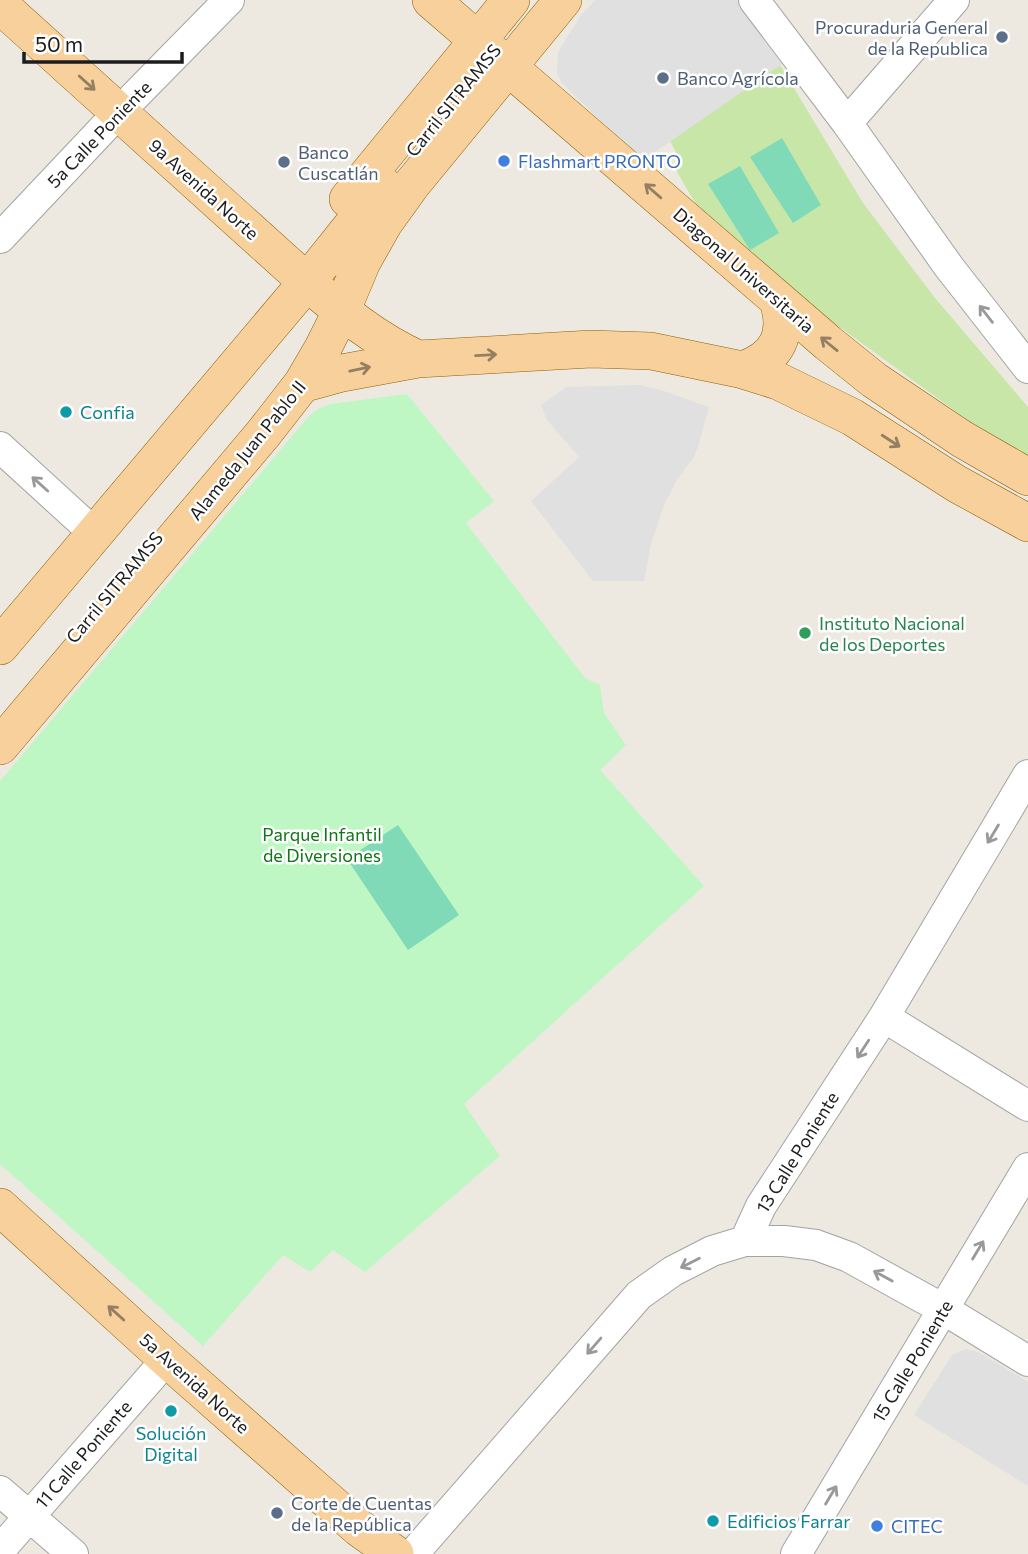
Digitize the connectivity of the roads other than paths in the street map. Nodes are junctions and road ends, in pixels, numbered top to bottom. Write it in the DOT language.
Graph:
graph roads {
  1 [pos="229,0"];
  2 [pos="431,0"];
  3 [pos="511,0"];
  4 [pos="534,0"];
  5 [pos="563,0"];
  6 [pos="754,0"];
  7 [pos="954,0"];
  8 [pos="0,5"];
  9 [pos="492,52"];
  10 [pos="119,112"];
  11 [pos="847,123"];
  12 [pos="0,238"];
  13 [pos="317,290"];
  14 [pos="778,301"];
  15 [pos="418,359"];
  16 [pos="1028,368"];
  17 [pos="743,370"];
  18 [pos="874,380"];
  19 [pos="302,384"];
  20 [pos="852,417"];
  21 [pos="0,447"];
  22 [pos="1028,477"];
  23 [pos="81,521"];
  24 [pos="1028,523"];
  25 [pos="0,617"];
  26 [pos="0,646"];
  27 [pos="0,720"];
  28 [pos="0,746"];
  29 [pos="1028,775"];
  30 [pos="884,1017"];
  31 [pos="1028,1106"];
  32 [pos="1028,1168"];
  33 [pos="0,1207"];
  34 [pos="746,1241"];
  35 [pos="943,1309"];
  36 [pos="167,1359"];
  37 [pos="1028,1361"];
  38 [pos="0,1491"];
  39 [pos="29,1516"];
  40 [pos="0,1550"];
  41 [pos="73,1554"];
  42 [pos="395,1554"];
  43 [pos="413,1554"];
  44 [pos="796,1554"];
  1 -- 10 [label="street, 5a Calle Poniente"];
  2 -- 9 [label="main road, Diagonal Universitaria"];
  3 -- 9 [label="main road, Alameda Juan Pablo II"];
  4 -- 9 [label="main road, Carril SITRAMSS"];
  5 -- 9 [label="main road, Alameda Juan Pablo II"];
  6 -- 11 [label="street"];
  7 -- 11 [label="street"];
  8 -- 10 [label="main road, 9a Avenida Norte, one-way"];
  9 -- 13 [label="main road, Alameda Juan Pablo II"];
  9 -- 13 [label="main road, Carril SITRAMSS"];
  9 -- 13 [label="main road, Alameda Juan Pablo II"];
  14 -- 9 [label="main road, Diagonal Universitaria, one-way"];
  10 -- 12 [label="street, 5a Calle Poniente"];
  10 -- 13 [label="main road, 9a Avenida Norte"];
  16 -- 11 [label="street, one-way"];
  13 -- 15 [label="main road, 9a Avenida Norte"];
  13 -- 19 [label="main road, Alameda Juan Pablo II"];
  13 -- 23 [label="main road, Alameda Juan Pablo II"];
  13 -- 26 [label="main road, Carril SITRAMSS"];
  13 -- 27 [label="main road, Carril SITRAMSS"];
  14 -- 17 [label="main road"];
  18 -- 14 [label="main road, Diagonal Universitaria, one-way"];
  15 -- 17 [label="main road, one-way"];
  19 -- 15 [label="main road, one-way"];
  17 -- 20 [label="main road"];
  18 -- 20 [label="main road"];
  18 -- 22 [label="main road, Diagonal Universitaria"];
  19 -- 28 [label="main road, Alameda Juan Pablo II"];
  20 -- 24 [label="main road, one-way"];
  23 -- 21 [label="street, one-way"];
  23 -- 25 [label="main road, Alameda Juan Pablo II"];
  29 -- 30 [label="street, 13 Calle Poniente, one-way"];
  30 -- 31 [label="street"];
  30 -- 34 [label="street, 13 Calle Poniente, one-way"];
  35 -- 32 [label="street, 15 Calle Poniente, one-way"];
  36 -- 33 [label="main road, 5a Avenida Norte, one-way"];
  35 -- 34 [label="street, one-way"];
  34 -- 43 [label="street, one-way"];
  35 -- 37 [label="street"];
  44 -- 35 [label="street, 15 Calle Poniente, one-way"];
  36 -- 39 [label="street, 11 Calle Poniente"];
  36 -- 42 [label="main road, 5a Avenida Norte"];
  38 -- 39 [label="street"];
  39 -- 40 [label="street, 11 Calle Poniente"];
  39 -- 41 [label="street"];
}
